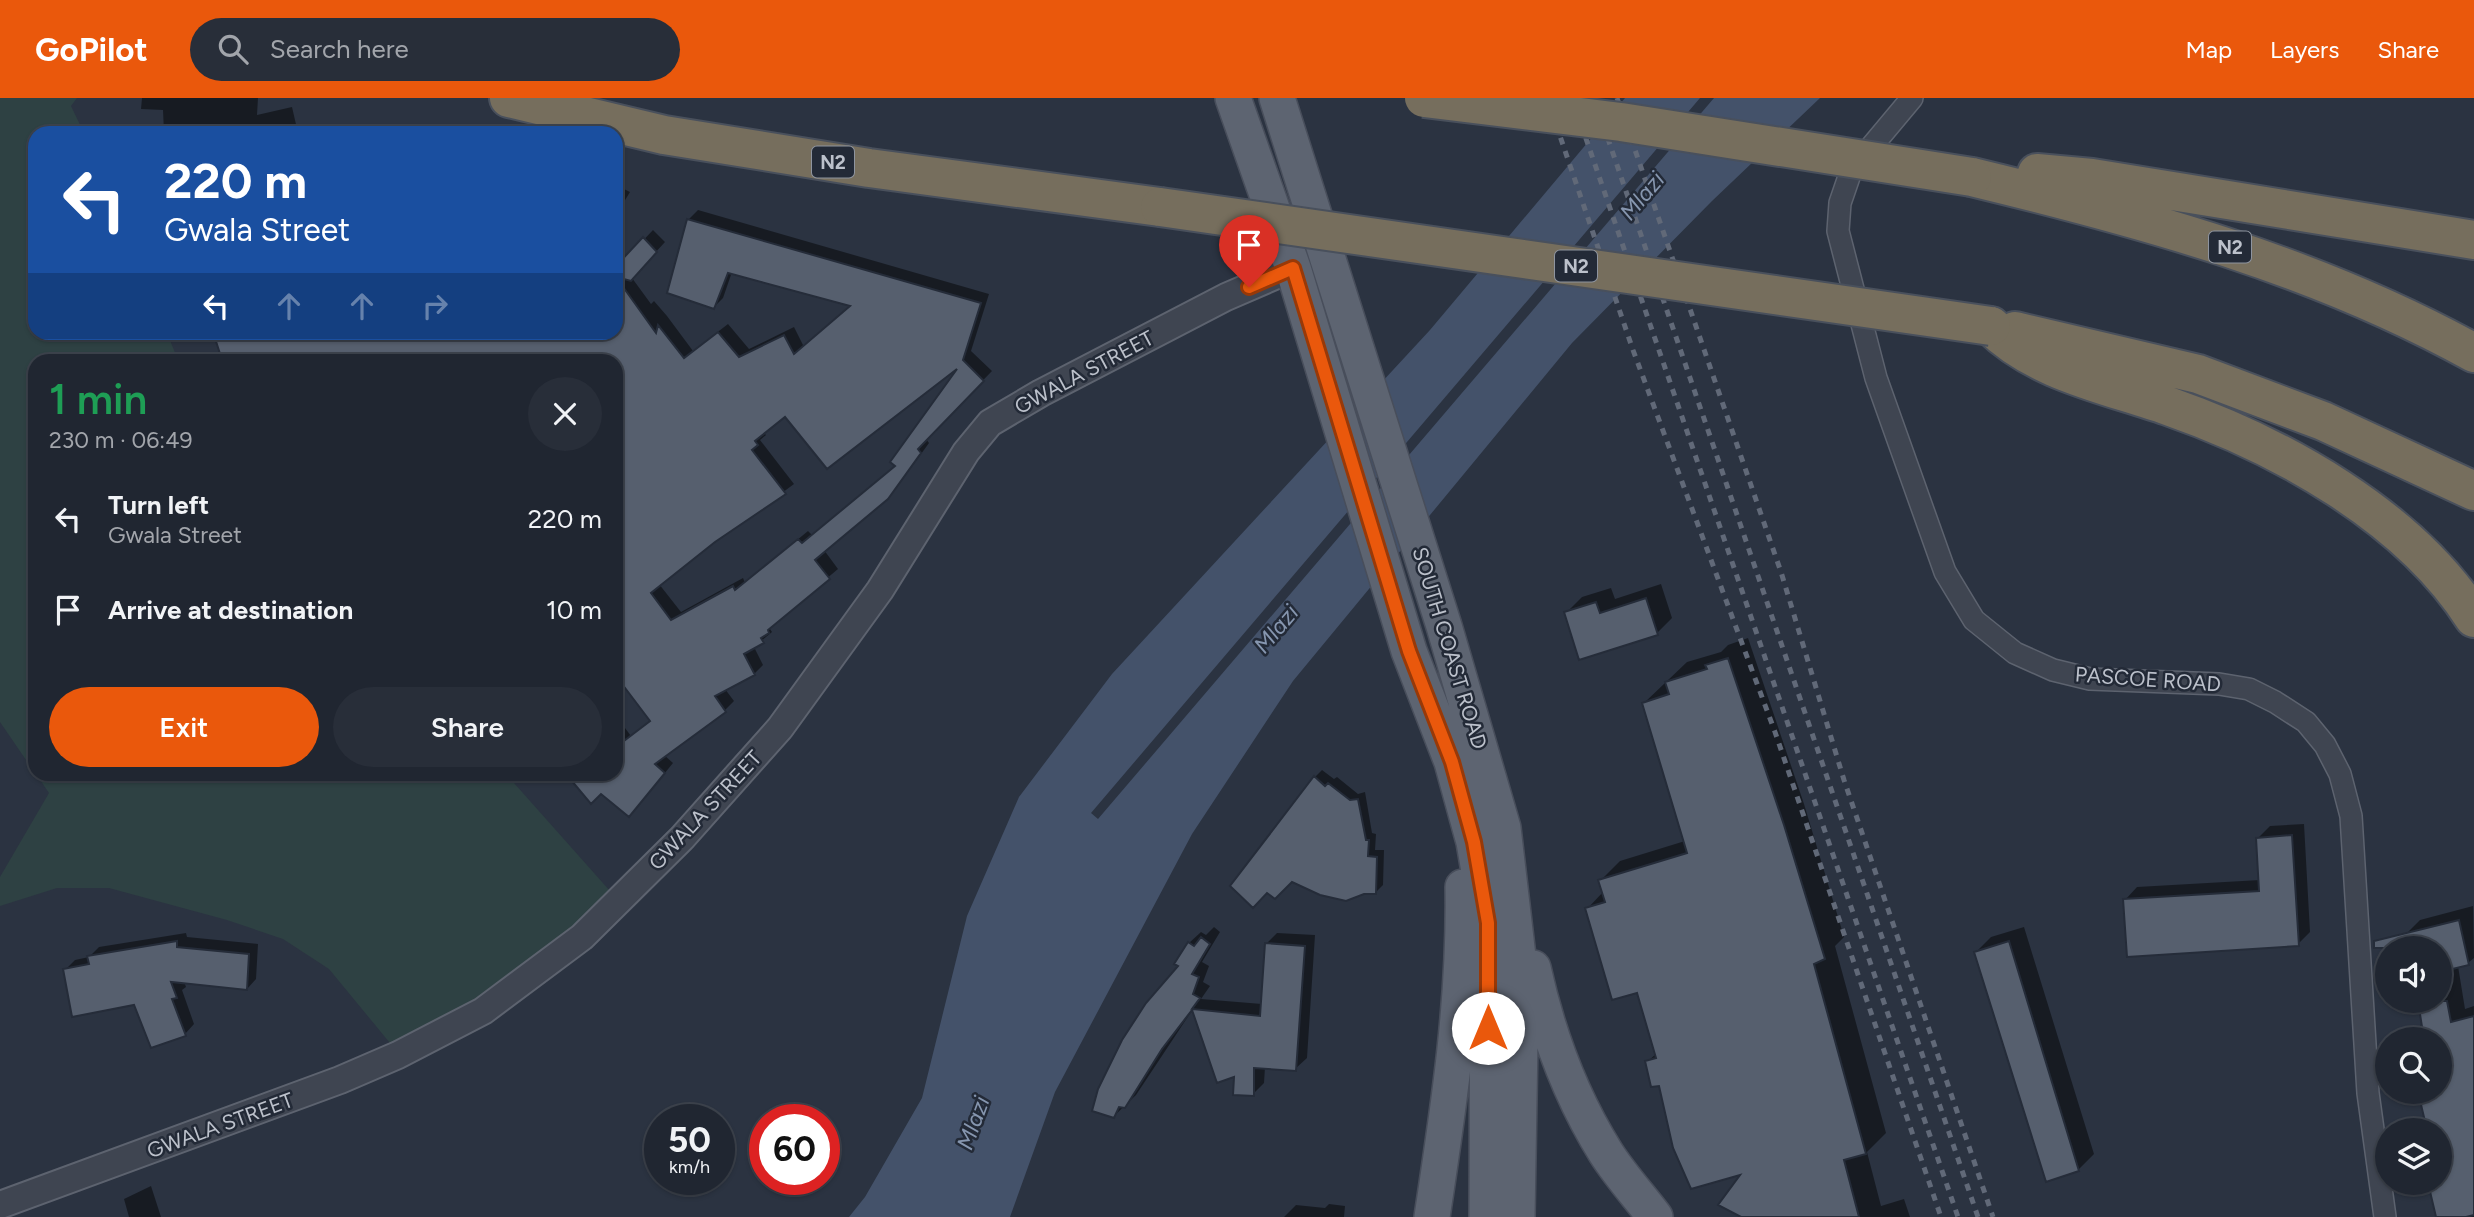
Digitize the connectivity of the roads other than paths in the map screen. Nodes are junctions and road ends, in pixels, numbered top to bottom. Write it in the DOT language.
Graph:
graph roads {
  1 [pos="509,98"];
  2 [pos="1233,98"];
  3 [pos="1277,98"];
  4 [pos="1424,98"];
  5 [pos="1912,98"];
  6 [pos="1972,177"];
  7 [pos="2460,237"];
  8 [pos="1293,268"];
  9 [pos="1991,326"];
  10 [pos="2474,354"];
  11 [pos="2474,491"];
  12 [pos="2474,618"];
  13 [pos="1424,694"];
  14 [pos="1503,828"];
  15 [pos="0,1205"];
  16 [pos="1432,1217"];
  17 [pos="1487,1217"];
  18 [pos="1517,1217"];
  19 [pos="1655,1217"];
  20 [pos="2385,1217"];
  1 -- 9 [label="highway, N2, bridge"];
  2 -- 8 [label="main road, SOUTH COAST ROAD"];
  3 -- 14 [label="main road, SOUTH COAST ROAD"];
  4 -- 6 [label="highway, N2, bridge"];
  5 -- 20 [label="street, PASCOE ROAD"];
  6 -- 7 [label="highway"];
  6 -- 10 [label="highway, N2"];
  8 -- 13 [label="main road, SOUTH COAST ROAD"];
  8 -- 15 [label="street, GWALA STREET"];
  9 -- 11 [label="highway, N2"];
  9 -- 12 [label="highway"];
  13 -- 16 [label="main road"];
  13 -- 17 [label="main road, SOUTH COAST ROAD"];
  14 -- 18 [label="main road, SOUTH COAST ROAD"];
  14 -- 19 [label="main road"];
}
